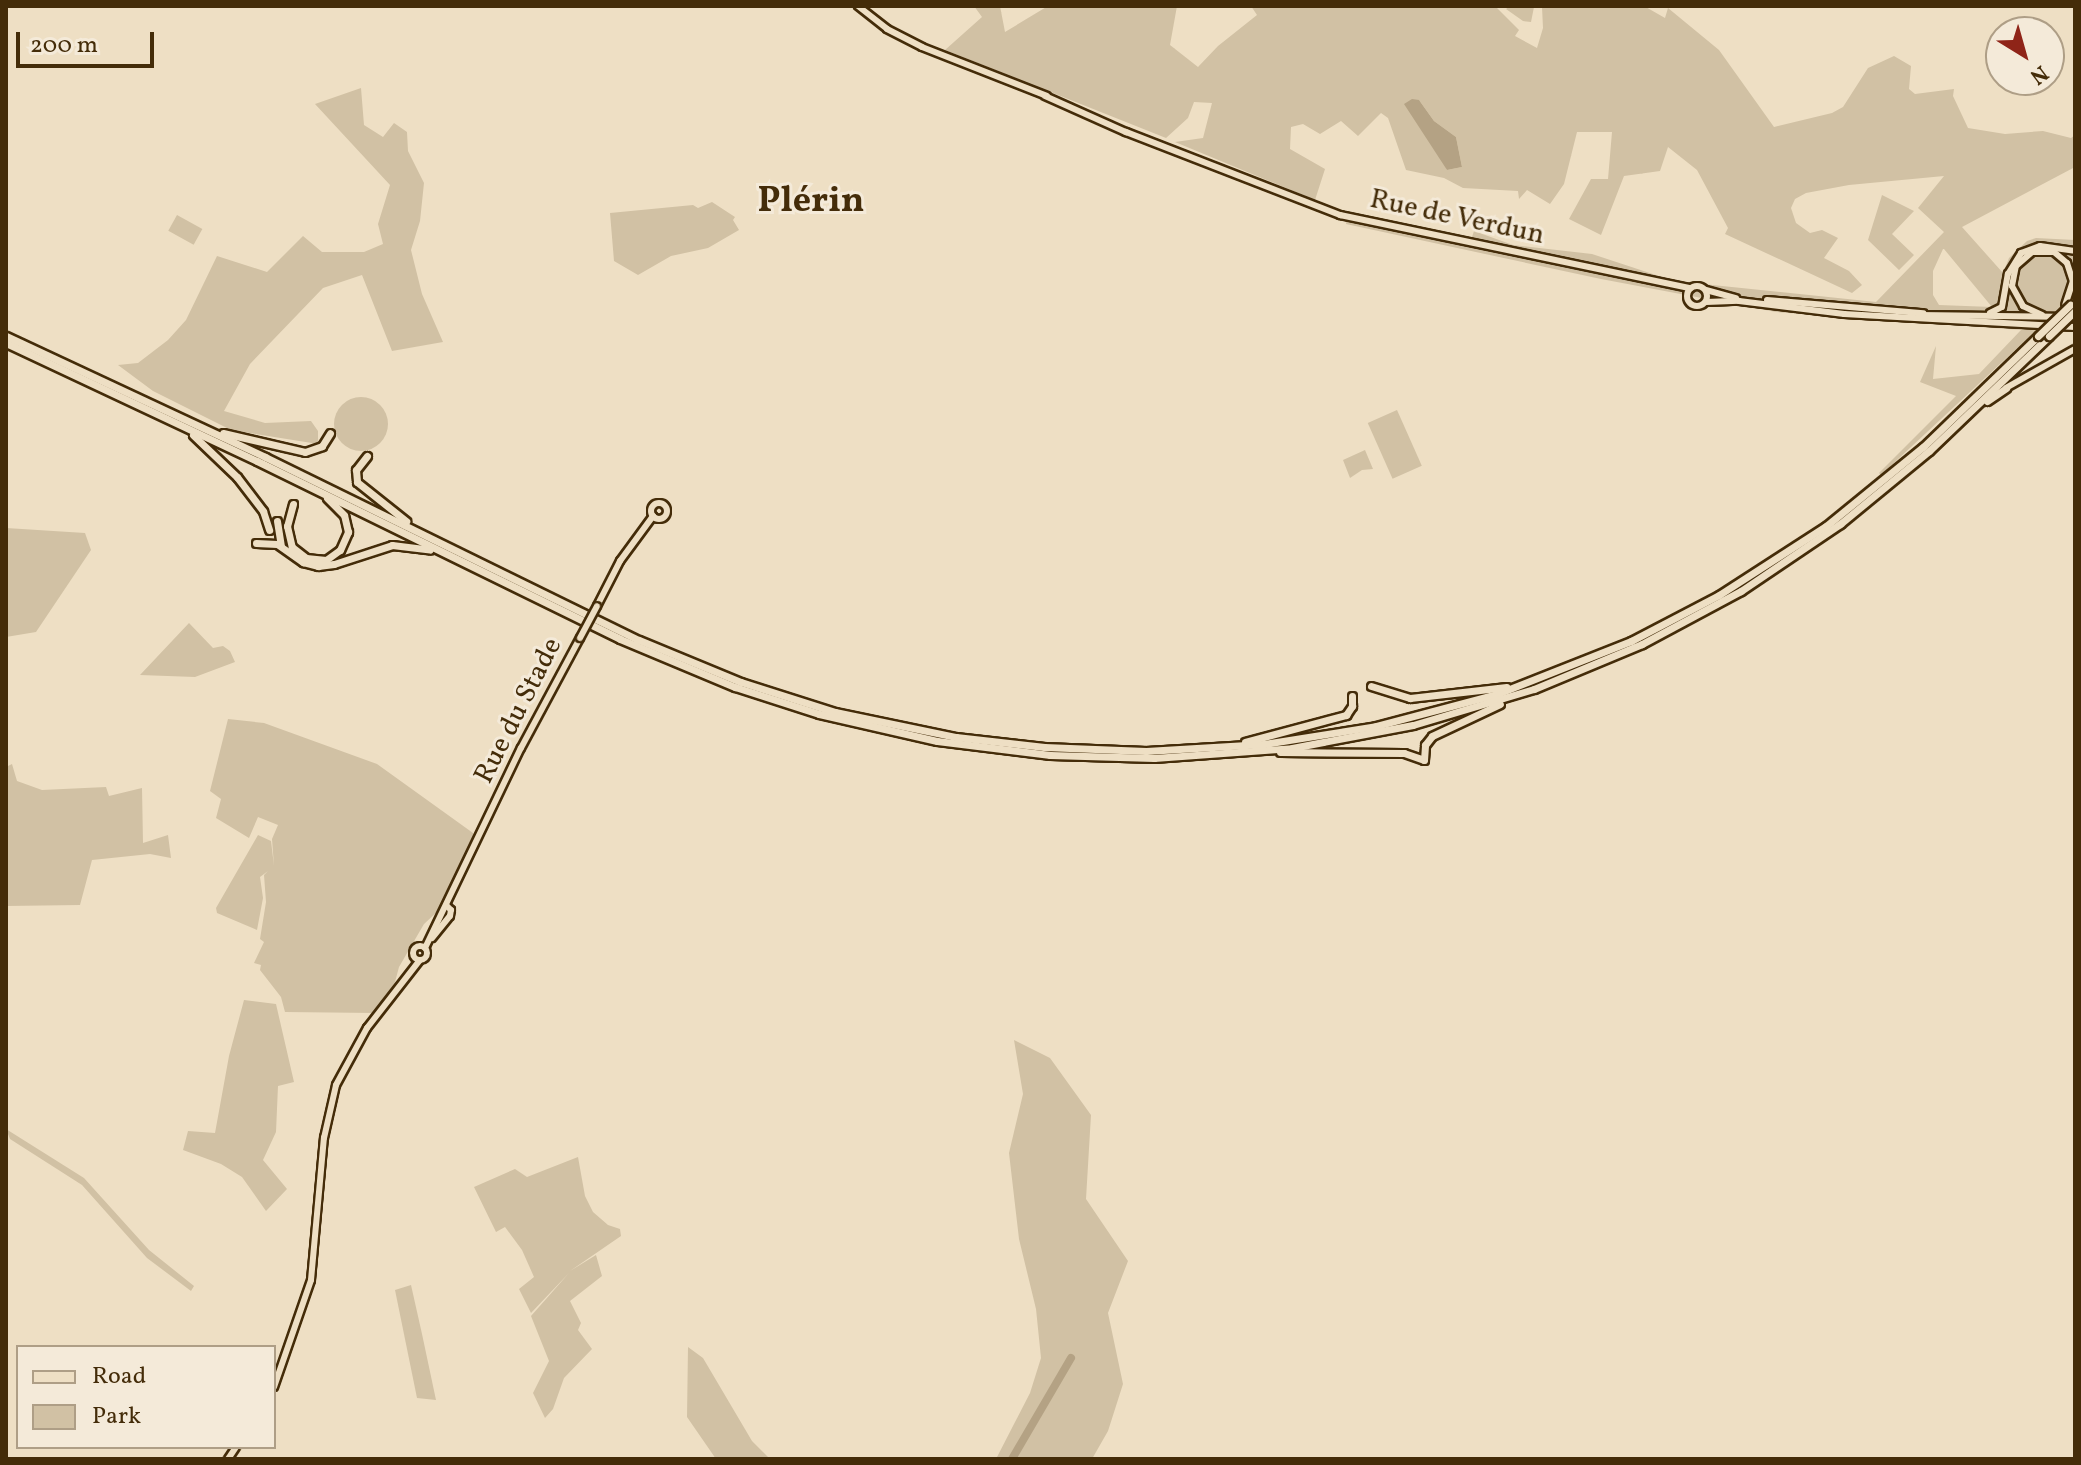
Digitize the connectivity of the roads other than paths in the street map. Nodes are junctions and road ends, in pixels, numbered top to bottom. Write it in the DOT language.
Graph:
graph roads {
  1 [pos="858,6"];
  2 [pos="2075,251"];
  3 [pos="1662,283"];
  4 [pos="1690,288"];
  5 [pos="1706,290"];
  6 [pos="1686,297"];
  7 [pos="1706,302"];
  8 [pos="2071,305"];
  9 [pos="1923,313"];
  10 [pos="1978,315"];
  11 [pos="1885,317"];
  12 [pos="2075,317"];
  13 [pos="2053,318"];
  14 [pos="2075,327"];
  15 [pos="6,336"];
  16 [pos="6,343"];
  17 [pos="2075,349"];
  18 [pos="2006,388"];
  19 [pos="1977,405"];
  20 [pos="150,407"];
  21 [pos="186,424"];
  22 [pos="330,433"];
  23 [pos="367,456"];
  24 [pos="320,491"];
  25 [pos="293,504"];
  26 [pos="653,516"];
  27 [pos="277,521"];
  28 [pos="269,530"];
  29 [pos="420,533"];
  30 [pos="256,543"];
  31 [pos="281,546"];
  32 [pos="462,562"];
  33 [pos="1371,686"];
  34 [pos="1520,686"];
  35 [pos="1534,689"];
  36 [pos="1352,696"];
  37 [pos="1225,747"];
  38 [pos="1261,751"];
  39 [pos="449,908"];
  40 [pos="433,931"];
  41 [pos="429,941"];
  42 [pos="422,947"];
  43 [pos="417,958"];
  44 [pos="276,1381"];
  1 -- 3 [label="main road, Rue de Verdun"];
  2 -- 10 [label="main road"];
  3 -- 4 [label="main road, Rue de Verdun"];
  3 -- 6 [label="main road, Rue de Verdun"];
  4 -- 5 [label="main road"];
  4 -- 6 [label="main road"];
  5 -- 7 [label="main road"];
  5 -- 9 [label="main road"];
  6 -- 7 [label="main road"];
  7 -- 11 [label="main road"];
  8 -- 13 [label="highway, bridge"];
  8 -- 13 [label="main road"];
  8 -- 19 [label="highway, bridge"];
  9 -- 10 [label="main road"];
  9 -- 11 [label="main road"];
  10 -- 13 [label="main road"];
  11 -- 14 [label="main road"];
  12 -- 13 [label="main road"];
  13 -- 34 [label="highway, bridge"];
  15 -- 20 [label="highway"];
  16 -- 20 [label="highway"];
  17 -- 18 [label="main road"];
  18 -- 19 [label="highway"];
  19 -- 35 [label="highway"];
  20 -- 21 [label="highway"];
  21 -- 22 [label="highway"];
  21 -- 24 [label="highway"];
  21 -- 28 [label="highway"];
  21 -- 29 [label="highway"];
  23 -- 29 [label="highway"];
  24 -- 25 [label="highway"];
  24 -- 32 [label="highway"];
  26 -- 39 [label="main road, Rue du Stade, bridge"];
  27 -- 31 [label="highway"];
  29 -- 37 [label="highway"];
  30 -- 31 [label="highway"];
  31 -- 32 [label="highway"];
  32 -- 38 [label="highway"];
  33 -- 34 [label="highway"];
  34 -- 37 [label="highway"];
  35 -- 38 [label="highway"];
  35 -- 38 [label="highway"];
  36 -- 37 [label="highway"];
  39 -- 40 [label="main road, Rue du Stade"];
  39 -- 41 [label="main road"];
  40 -- 41 [label="main road, Rue du Stade"];
  40 -- 42 [label="main road, Rue du Stade"];
  41 -- 42 [label="main road, Rue du Stade"];
  42 -- 43 [label="main road, Rue du Stade"];
  42 -- 43 [label="main road, Rue du Stade"];
  43 -- 44 [label="main road, Rue du Stade"];
}
